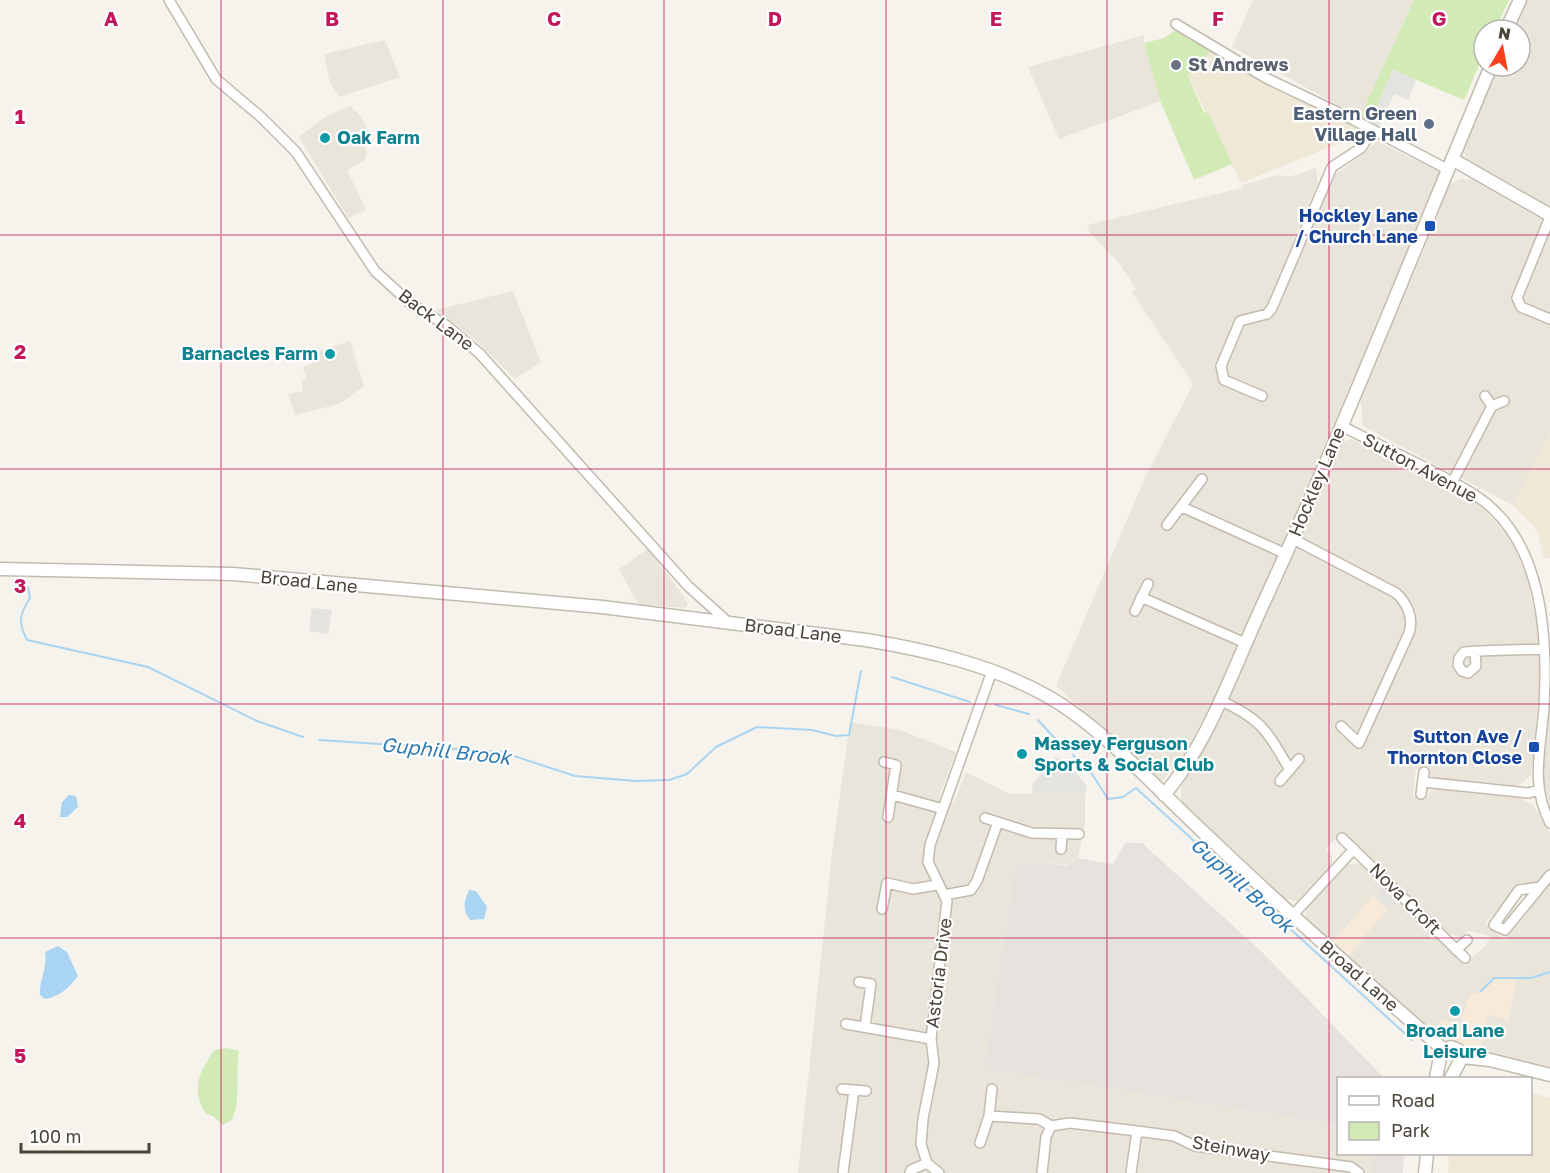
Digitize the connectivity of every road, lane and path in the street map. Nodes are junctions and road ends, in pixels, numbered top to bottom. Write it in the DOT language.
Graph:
graph roads {
  1 [pos="169,0"];
  2 [pos="1520,0"];
  3 [pos="1512,18"];
  4 [pos="1176,24"];
  5 [pos="1486,78"];
  6 [pos="1373,130"];
  7 [pos="1450,164"];
  8 [pos="1550,216"];
  9 [pos="1550,319"];
  10 [pos="1262,396"];
  11 [pos="1485,396"];
  12 [pos="1504,401"];
  13 [pos="1492,406"];
  14 [pos="1342,426"];
  15 [pos="1202,479"];
  16 [pos="1452,483"];
  17 [pos="1182,507"];
  18 [pos="1167,525"];
  19 [pos="1293,539"];
  20 [pos="1286,554"];
  21 [pos="0,569"];
  22 [pos="1148,584"];
  23 [pos="1141,597"];
  24 [pos="1135,611"];
  25 [pos="729,623"];
  26 [pos="1245,643"];
  27 [pos="1544,649"];
  28 [pos="1475,651"];
  29 [pos="992,671"];
  30 [pos="1219,700"];
  31 [pos="1547,710"];
  32 [pos="1341,726"];
  33 [pos="1299,759"];
  34 [pos="884,762"];
  35 [pos="1290,770"];
  36 [pos="1424,772"];
  37 [pos="1280,781"];
  38 [pos="1423,782"];
  39 [pos="1538,790"];
  40 [pos="1421,794"];
  41 [pos="893,795"];
  42 [pos="1164,795"];
  43 [pos="943,809"];
  44 [pos="888,817"];
  45 [pos="985,818"];
  46 [pos="998,822"];
  47 [pos="1550,823"];
  48 [pos="1062,834"];
  49 [pos="1079,834"];
  50 [pos="1342,838"];
  51 [pos="1061,849"];
  52 [pos="1354,849"];
  53 [pos="888,872"];
  54 [pos="1550,875"];
  55 [pos="887,883"];
  56 [pos="937,885"];
  57 [pos="1540,887"];
  58 [pos="944,894"];
  59 [pos="882,909"];
  60 [pos="1292,916"];
  61 [pos="1467,940"];
  62 [pos="1456,950"];
  63 [pos="1465,958"];
  64 [pos="859,982"];
  65 [pos="871,984"];
  66 [pos="883,986"];
  67 [pos="846,1024"];
  68 [pos="865,1027"];
  69 [pos="931,1039"];
  70 [pos="1443,1049"];
  71 [pos="1460,1062"];
  72 [pos="1440,1064"];
  73 [pos="1550,1075"];
  74 [pos="1436,1077"];
  75 [pos="1452,1077"];
  76 [pos="842,1089"];
  77 [pos="992,1089"];
  78 [pos="854,1090"];
  79 [pos="866,1091"];
  80 [pos="988,1116"];
  81 [pos="1051,1126"];
  82 [pos="1137,1131"];
  83 [pos="980,1143"];
  84 [pos="1427,1155"];
  85 [pos="1434,1155"];
  86 [pos="927,1163"];
  87 [pos="843,1173"];
  88 [pos="910,1173"];
  89 [pos="939,1173"];
  90 [pos="1042,1173"];
  91 [pos="1131,1173"];
  92 [pos="1359,1173"];
  93 [pos="1425,1173"];
  94 [pos="1433,1173"];
  1 -- 25 [label="street, Back Lane"];
  2 -- 3 [label="street"];
  4 -- 6 [label="street"];
  5 -- 7 [label="street, Hockley Lane"];
  6 -- 7 [label="street"];
  6 -- 10 [label="street"];
  7 -- 8 [label="street"];
  7 -- 14 [label="street, Hockley Lane"];
  8 -- 9 [label="street"];
  11 -- 13 [label="street"];
  12 -- 13 [label="street"];
  13 -- 16 [label="street"];
  14 -- 16 [label="street, Sutton Avenue"];
  14 -- 19 [label="street, Hockley Lane"];
  15 -- 17 [label="street"];
  16 -- 27 [label="street, Sutton Avenue"];
  17 -- 18 [label="street"];
  17 -- 20 [label="street"];
  19 -- 20 [label="street, Hockley Lane"];
  19 -- 32 [label="street"];
  20 -- 26 [label="street, Hockley Lane"];
  21 -- 25 [label="street, Broad Lane"];
  22 -- 23 [label="street"];
  23 -- 24 [label="street"];
  23 -- 26 [label="street"];
  25 -- 29 [label="street, Broad Lane"];
  26 -- 30 [label="street, Hockley Lane"];
  27 -- 28 [label="street"];
  27 -- 31 [label="street, Sutton Avenue"];
  29 -- 42 [label="street, Broad Lane"];
  29 -- 43 [label="street, Astoria Drive"];
  30 -- 35 [label="street"];
  30 -- 42 [label="street, Hockley Lane"];
  31 -- 39 [label="street, Sutton Avenue"];
  33 -- 35 [label="street"];
  34 -- 41 [label="street"];
  35 -- 37 [label="street"];
  36 -- 38 [label="street"];
  38 -- 39 [label="street"];
  38 -- 40 [label="street"];
  39 -- 47 [label="street, Sutton Avenue"];
  41 -- 43 [label="street"];
  41 -- 44 [label="street"];
  42 -- 60 [label="street, Broad Lane"];
  43 -- 56 [label="street, Astoria Drive"];
  45 -- 46 [label="street"];
  46 -- 48 [label="street"];
  46 -- 58 [label="street"];
  48 -- 49 [label="street"];
  48 -- 51 [label="street"];
  50 -- 52 [label="street, Nova Croft"];
  52 -- 60 [label="street, Nova Croft"];
  52 -- 62 [label="street, Nova Croft"];
  53 -- 55 [label="street"];
  54 -- 57 [label="street"];
  55 -- 56 [label="street"];
  55 -- 59 [label="street"];
  56 -- 58 [label="street, Astoria Drive"];
  57 -- 57 [label="street"];
  58 -- 69 [label="street, Astoria Drive"];
  60 -- 70 [label="street, Broad Lane"];
  61 -- 62 [label="street, Nova Croft"];
  62 -- 63 [label="street, Nova Croft"];
  64 -- 65 [label="street"];
  65 -- 66 [label="street"];
  65 -- 68 [label="street"];
  67 -- 68 [label="street"];
  68 -- 69 [label="street"];
  69 -- 86 [label="street, Astoria Drive"];
  70 -- 71 [label="street"];
  70 -- 72 [label="street"];
  71 -- 72 [label="street"];
  71 -- 73 [label="street"];
  71 -- 75 [label="street"];
  72 -- 74 [label="street"];
  76 -- 78 [label="street"];
  77 -- 80 [label="street"];
  78 -- 79 [label="street"];
  78 -- 87 [label="street"];
  80 -- 81 [label="street, Steinway"];
  80 -- 83 [label="street"];
  81 -- 82 [label="street, Steinway"];
  81 -- 90 [label="street"];
  82 -- 91 [label="street"];
  82 -- 92 [label="street, Steinway"];
  84 -- 93 [label="street"];
  85 -- 94 [label="street"];
  86 -- 88 [label="street"];
  86 -- 89 [label="street"];
}
